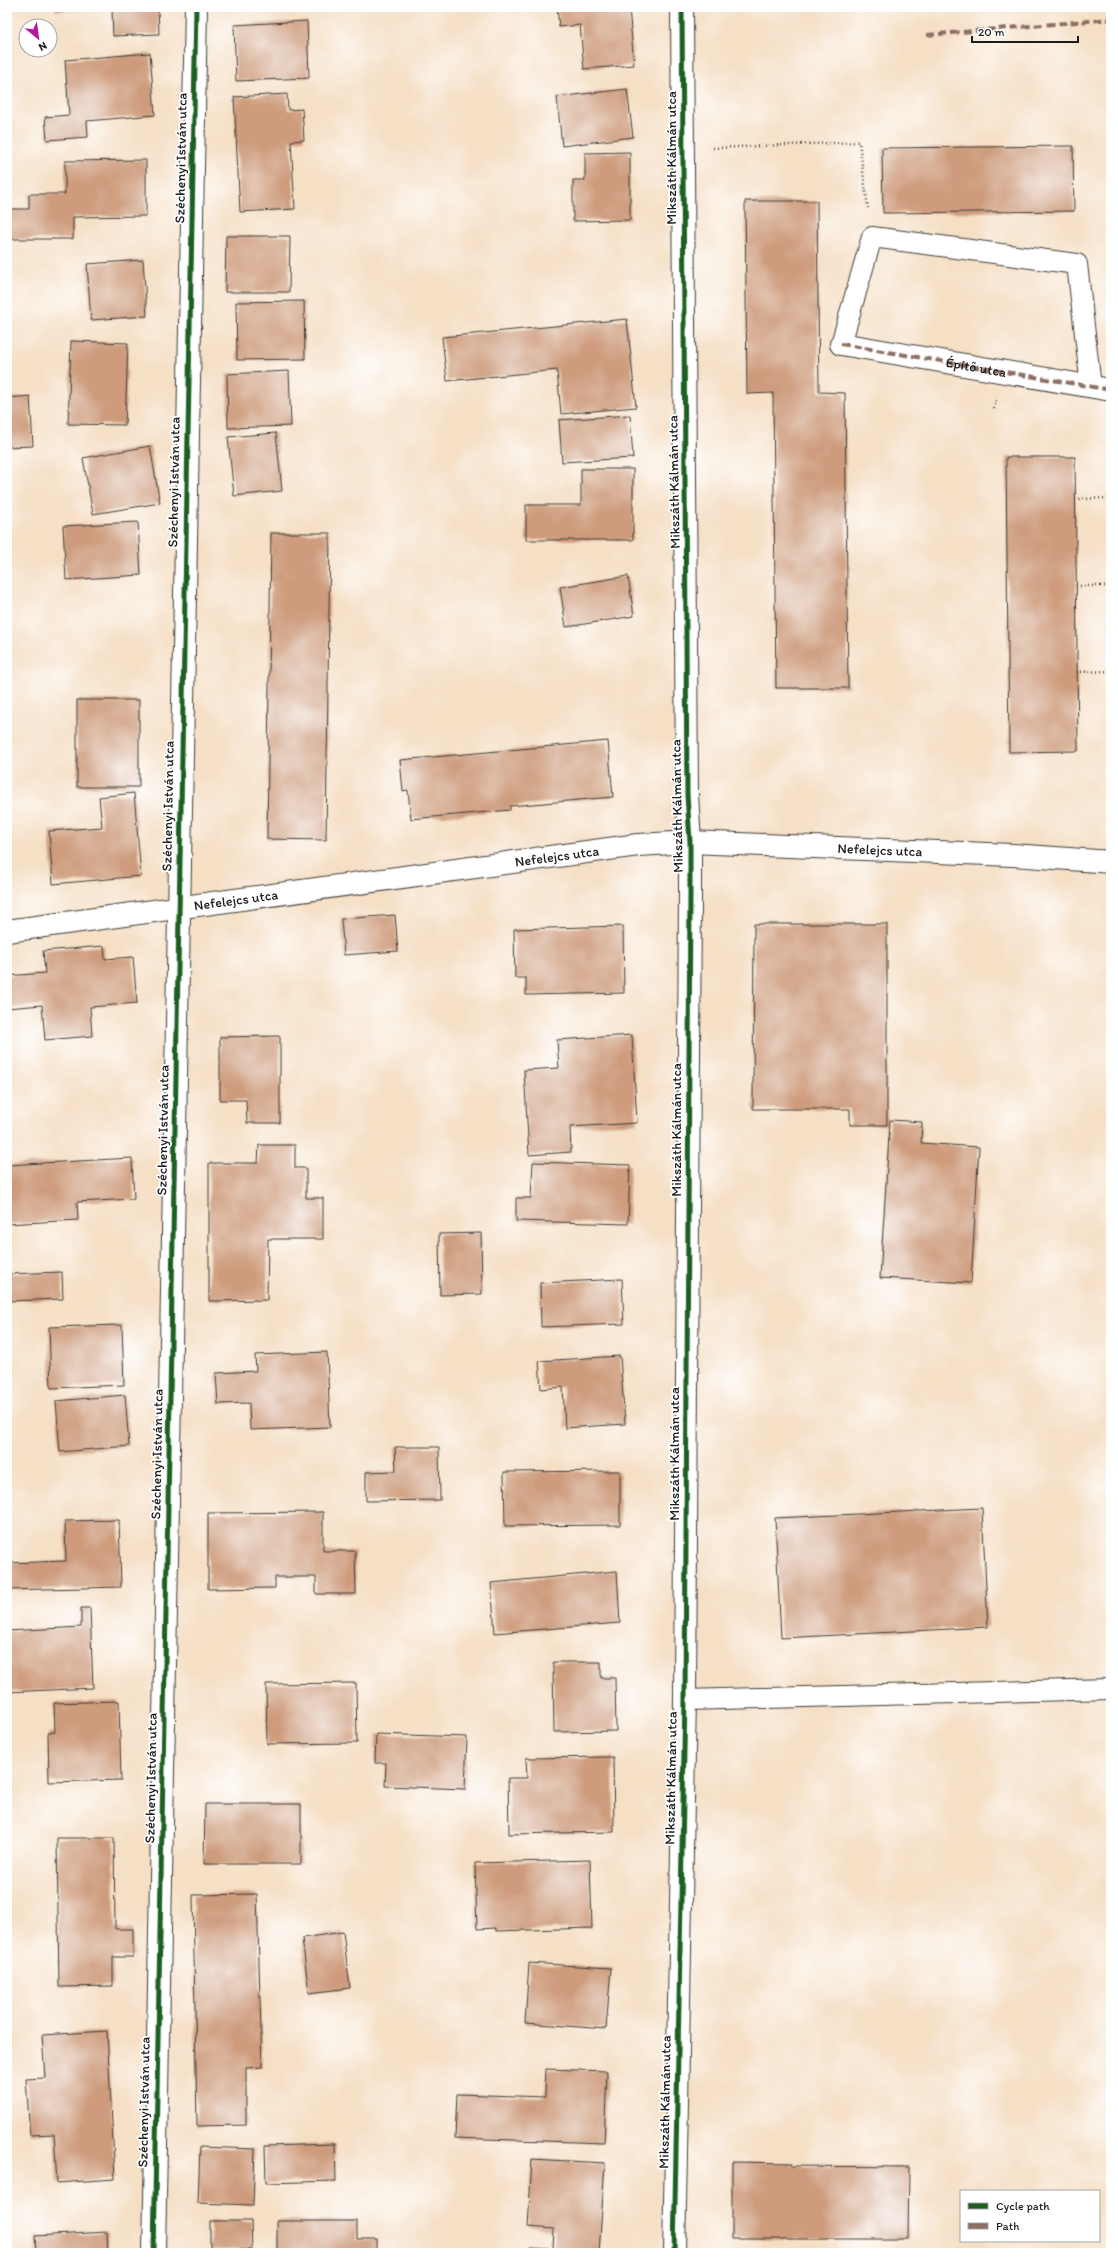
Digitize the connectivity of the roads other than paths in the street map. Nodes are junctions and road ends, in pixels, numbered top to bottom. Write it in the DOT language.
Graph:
graph roads {
  1 [pos="196,7"];
  2 [pos="682,7"];
  3 [pos="841,344"];
  4 [pos="1101,388"];
  5 [pos="690,842"];
  6 [pos="1111,862"];
  7 [pos="178,906"];
  8 [pos="7,931"];
  9 [pos="1111,1689"];
  10 [pos="685,1700"];
  11 [pos="154,2253"];
  12 [pos="674,2253"];
  1 -- 7 [label="street, Széchenyi István utca"];
  2 -- 5 [label="street, Mikszáth Kálmán utca"];
  3 -- 4 [label="street, Építő utca"];
  3 -- 4 [label="lane"];
  5 -- 6 [label="street, Nefelejcs utca"];
  5 -- 7 [label="street, Nefelejcs utca"];
  5 -- 10 [label="street, Mikszáth Kálmán utca"];
  7 -- 8 [label="street, Nefelejcs utca"];
  7 -- 11 [label="street, Széchenyi István utca"];
  9 -- 10 [label="lane"];
  10 -- 12 [label="street, Mikszáth Kálmán utca"];
}
